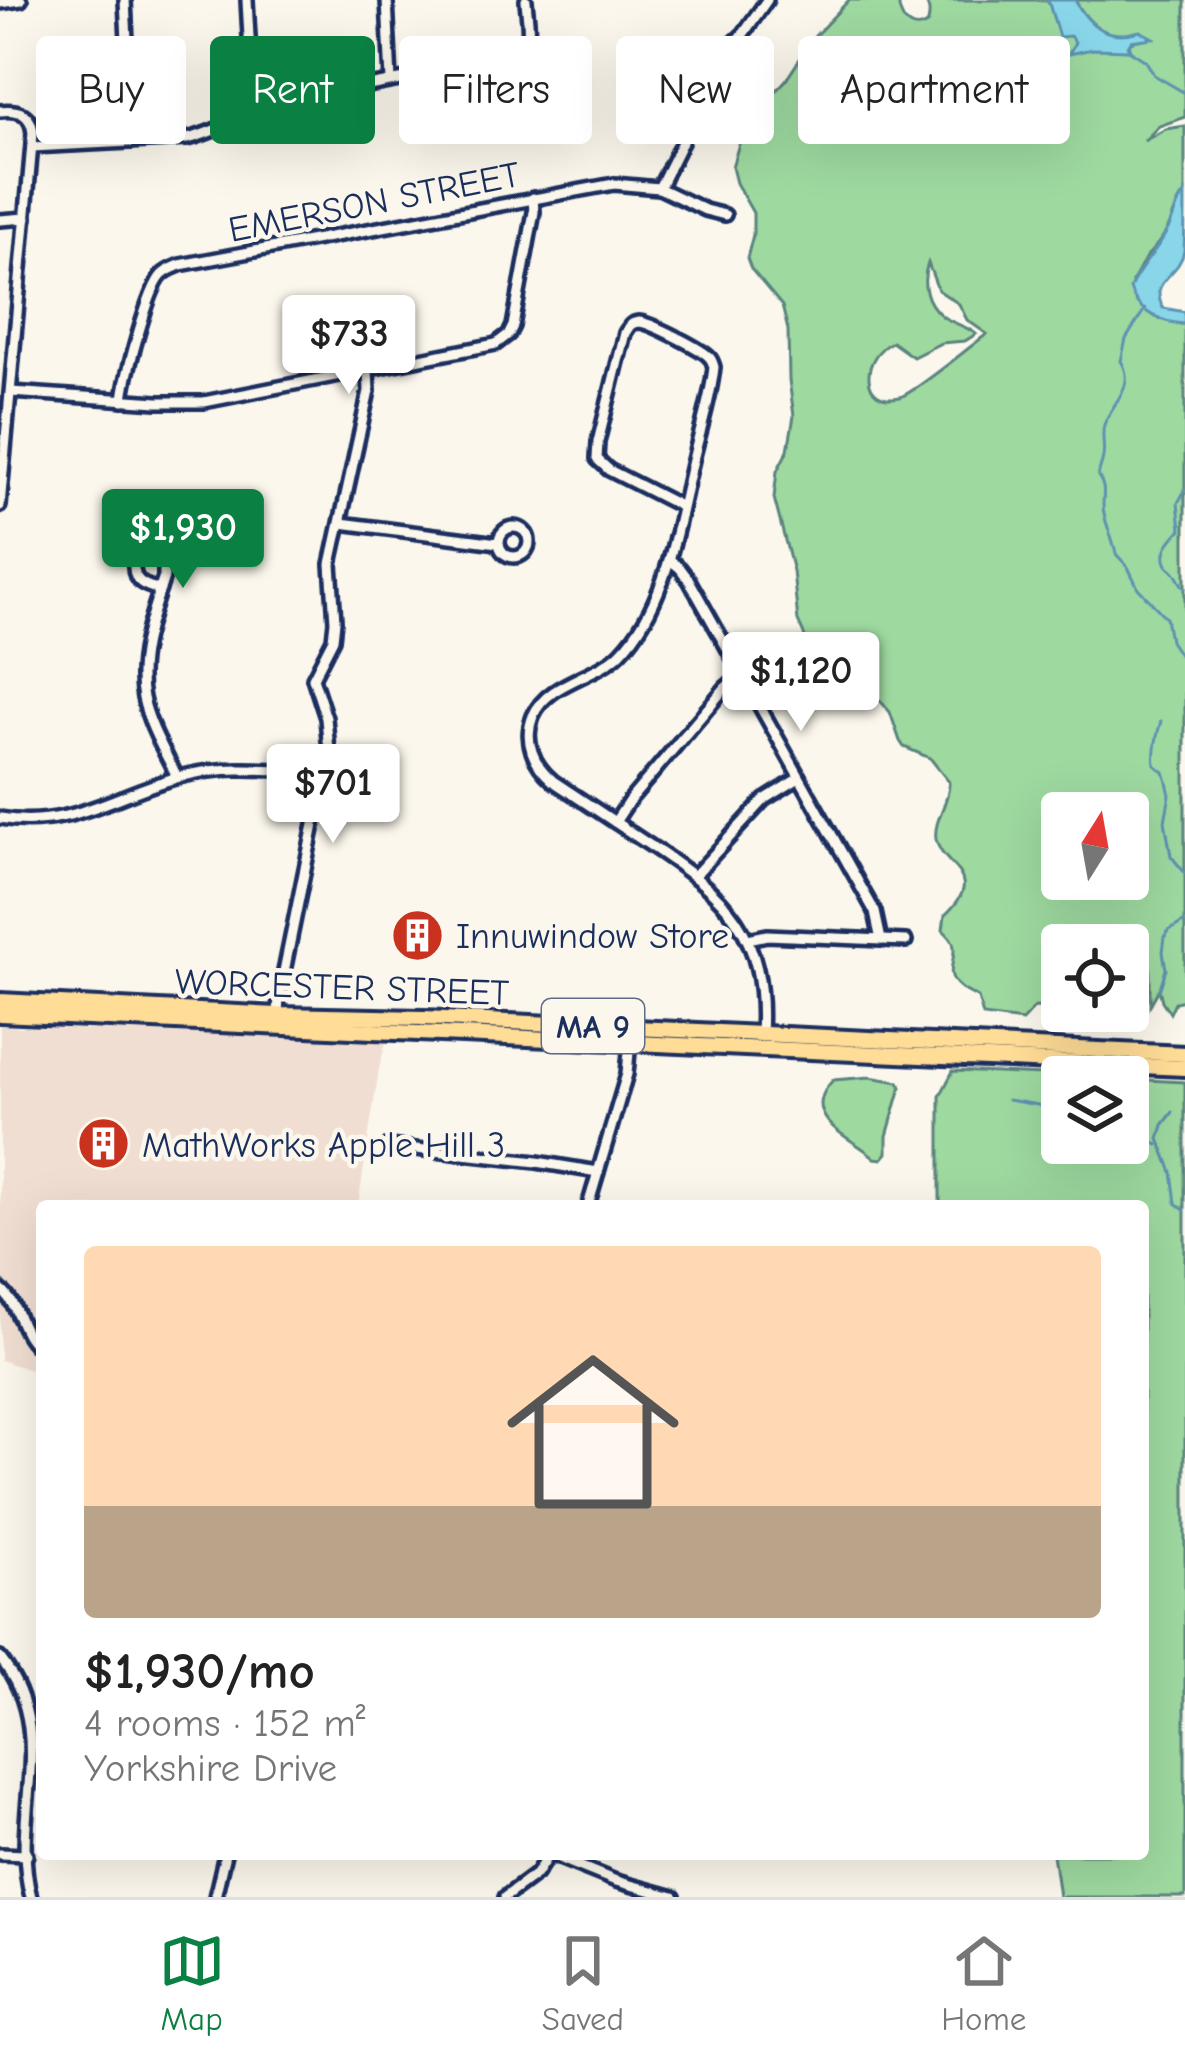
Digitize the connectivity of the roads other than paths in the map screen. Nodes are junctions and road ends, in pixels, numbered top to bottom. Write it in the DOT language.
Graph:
graph roads {
  1 [pos="21,0"];
  2 [pos="125,0"];
  3 [pos="248,0"];
  4 [pos="387,0"];
  5 [pos="526,0"];
  6 [pos="767,0"];
  7 [pos="0,3"];
  8 [pos="127,36"];
  9 [pos="250,36"];
  10 [pos="391,81"];
  11 [pos="375,84"];
  12 [pos="0,111"];
  13 [pos="92,144"];
  14 [pos="32,147"];
  15 [pos="659,188"];
  16 [pos="533,198"];
  17 [pos="724,215"];
  18 [pos="26,218"];
  19 [pos="0,220"];
  20 [pos="368,370"];
  21 [pos="11,392"];
  22 [pos="123,400"];
  23 [pos="0,506"];
  24 [pos="682,507"];
  25 [pos="341,523"];
  26 [pos="498,543"];
  27 [pos="670,560"];
  28 [pos="160,590"];
  29 [pos="742,674"];
  30 [pos="326,772"];
  31 [pos="177,777"];
  32 [pos="800,778"];
  33 [pos="0,818"];
  34 [pos="615,822"];
  35 [pos="695,875"];
  36 [pos="748,939"];
  37 [pos="881,940"];
  38 [pos="906,941"];
  39 [pos="0,1001"];
  40 [pos="0,1014"];
  41 [pos="278,1015"];
  42 [pos="761,1034"];
  43 [pos="630,1041"];
  44 [pos="1185,1054"];
  45 [pos="1185,1067"];
  46 [pos="388,1146"];
  47 [pos="598,1172"];
  48 [pos="590,1200"];
  49 [pos="0,1289"];
  50 [pos="36,1347"];
  51 [pos="0,1658"];
  52 [pos="0,1853"];
  53 [pos="27,1855"];
  54 [pos="224,1860"];
  55 [pos="545,1860"];
  56 [pos="564,1860"];
  57 [pos="31,1897"];
  58 [pos="215,1897"];
  59 [pos="505,1897"];
  60 [pos="674,1897"];
  1 -- 7 [label="street"];
  2 -- 8 [label="street"];
  3 -- 9 [label="street"];
  4 -- 10 [label="street"];
  5 -- 10 [label="street"];
  6 -- 15 [label="street"];
  10 -- 11 [label="street"];
  12 -- 14 [label="street"];
  13 -- 14 [label="street"];
  14 -- 18 [label="street"];
  15 -- 16 [label="street, EMERSON STREET"];
  15 -- 17 [label="street, EMERSON STREET"];
  16 -- 20 [label="street"];
  16 -- 22 [label="street, EMERSON STREET"];
  18 -- 19 [label="street"];
  18 -- 21 [label="street"];
  20 -- 22 [label="street"];
  20 -- 25 [label="street"];
  21 -- 22 [label="street"];
  21 -- 23 [label="street"];
  24 -- 24 [label="street"];
  24 -- 27 [label="street"];
  25 -- 26 [label="street"];
  25 -- 30 [label="street"];
  27 -- 29 [label="street"];
  27 -- 34 [label="street"];
  28 -- 31 [label="street"];
  29 -- 32 [label="street"];
  29 -- 34 [label="street"];
  30 -- 31 [label="street"];
  30 -- 41 [label="street"];
  31 -- 33 [label="street"];
  32 -- 35 [label="street"];
  32 -- 37 [label="street"];
  34 -- 35 [label="street"];
  35 -- 36 [label="street"];
  36 -- 37 [label="street"];
  36 -- 42 [label="street"];
  37 -- 38 [label="street"];
  39 -- 41 [label="highway, WORCESTER STREET / MA 9"];
  40 -- 43 [label="highway, WORCESTER STREET / MA 9"];
  41 -- 42 [label="highway, WORCESTER STREET / MA 9"];
  42 -- 44 [label="highway, WORCESTER STREET / MA 9"];
  43 -- 45 [label="highway, WORCESTER STREET / MA 9"];
  43 -- 47 [label="street"];
  46 -- 47 [label="street"];
  47 -- 48 [label="street"];
  49 -- 50 [label="street"];
  51 -- 53 [label="street"];
  52 -- 53 [label="street"];
  53 -- 57 [label="street"];
  54 -- 58 [label="street"];
  55 -- 59 [label="street"];
  56 -- 60 [label="street"];
}
